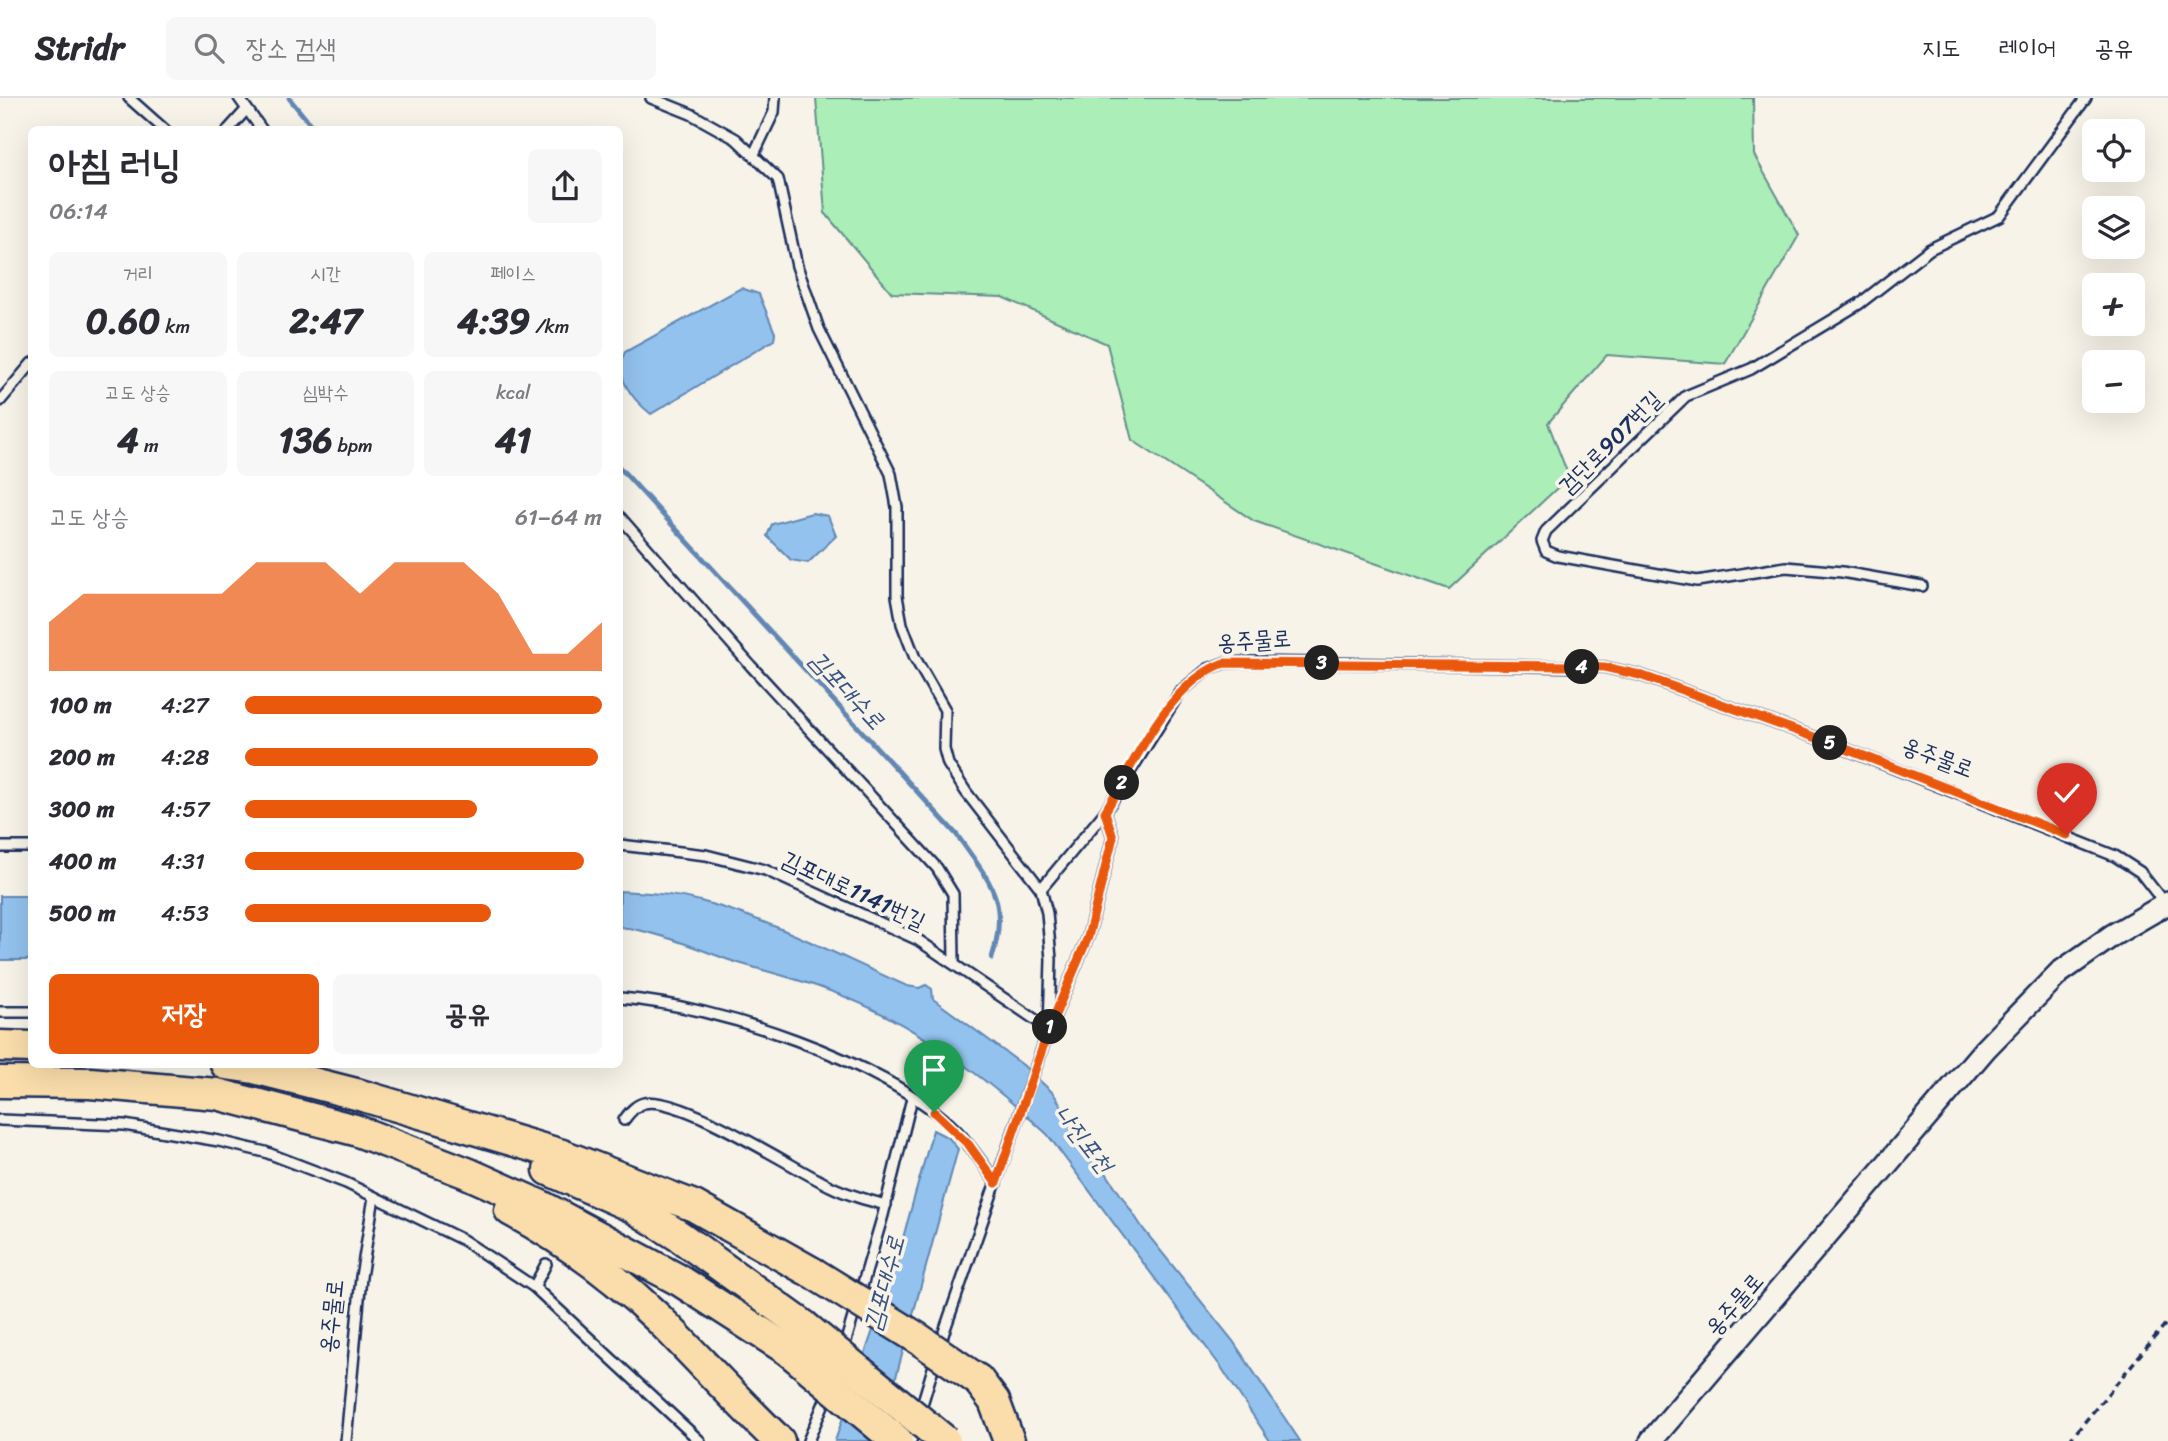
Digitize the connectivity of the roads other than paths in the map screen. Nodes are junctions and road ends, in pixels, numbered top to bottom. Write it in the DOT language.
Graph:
graph roads {
  1 [pos="129,98"];
  2 [pos="239,98"];
  3 [pos="651,98"];
  4 [pos="775,98"];
  5 [pos="2086,98"];
  6 [pos="246,110"];
  7 [pos="160,126"];
  8 [pos="232,126"];
  9 [pos="259,126"];
  10 [pos="754,154"];
  11 [pos="28,368"];
  12 [pos="0,401"];
  13 [pos="623,520"];
  14 [pos="1922,586"];
  15 [pos="1105,812"];
  16 [pos="623,845"];
  17 [pos="28,847"];
  18 [pos="0,848"];
  19 [pos="1041,889"];
  20 [pos="2167,903"];
  21 [pos="954,961"];
  22 [pos="623,998"];
  23 [pos="0,1012"];
  24 [pos="28,1012"];
  25 [pos="1049,1029"];
  26 [pos="0,1046"];
  27 [pos="28,1046"];
  28 [pos="254,1068"];
  29 [pos="0,1082"];
  30 [pos="912,1098"];
  31 [pos="430,1117"];
  32 [pos="0,1120"];
  33 [pos="624,1120"];
  34 [pos="392,1145"];
  35 [pos="996,1183"];
  36 [pos="374,1197"];
  37 [pos="886,1205"];
  38 [pos="546,1264"];
  39 [pos="534,1287"];
  40 [pos="796,1338"];
  41 [pos="838,1364"];
  42 [pos="835,1375"];
  43 [pos="346,1441"];
  44 [pos="700,1441"];
  45 [pos="779,1441"];
  46 [pos="808,1441"];
  47 [pos="897,1441"];
  48 [pos="911,1441"];
  49 [pos="945,1441"];
  50 [pos="1009,1441"];
  51 [pos="1651,1441"];
  1 -- 7 [label="lane"];
  2 -- 6 [label="lane"];
  3 -- 10 [label="lane"];
  4 -- 10 [label="lane"];
  5 -- 14 [label="lane, 검단로907번길"];
  6 -- 8 [label="lane"];
  6 -- 9 [label="lane"];
  10 -- 19 [label="lane"];
  11 -- 12 [label="lane"];
  13 -- 21 [label="lane"];
  15 -- 19 [label="lane, 옹주물로"];
  15 -- 20 [label="lane, 옹주물로"];
  15 -- 25 [label="lane"];
  16 -- 21 [label="lane, 김포대로1141번길"];
  17 -- 18 [label="lane"];
  19 -- 25 [label="lane"];
  20 -- 51 [label="street, 옹주물로"];
  21 -- 25 [label="lane, 김포대로1141번길"];
  22 -- 30 [label="lane"];
  23 -- 24 [label="lane"];
  25 -- 35 [label="lane"];
  26 -- 27 [label="highway"];
  28 -- 31 [label="highway"];
  29 -- 34 [label="highway"];
  30 -- 35 [label="lane"];
  30 -- 37 [label="lane"];
  31 -- 40 [label="highway"];
  31 -- 50 [label="highway, bridge"];
  32 -- 36 [label="lane"];
  33 -- 37 [label="lane"];
  34 -- 40 [label="highway"];
  34 -- 45 [label="highway"];
  35 -- 48 [label="lane"];
  36 -- 39 [label="lane"];
  36 -- 43 [label="lane, 옹주물로"];
  37 -- 41 [label="lane"];
  38 -- 39 [label="lane"];
  39 -- 44 [label="lane"];
  40 -- 47 [label="highway, bridge"];
  40 -- 49 [label="highway, bridge"];
  42 -- 46 [label="lane"];
}
